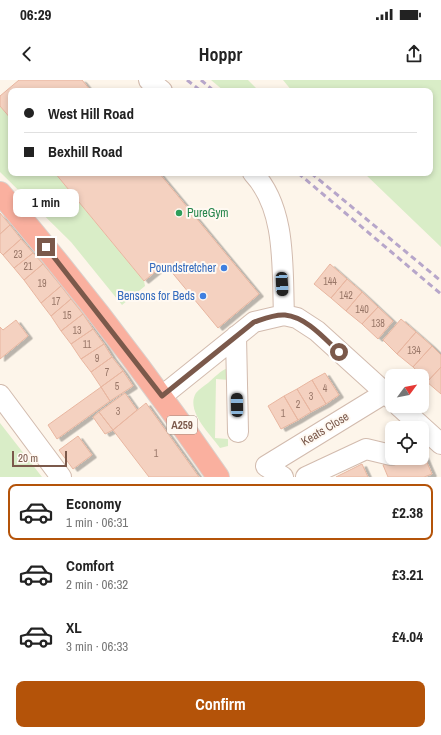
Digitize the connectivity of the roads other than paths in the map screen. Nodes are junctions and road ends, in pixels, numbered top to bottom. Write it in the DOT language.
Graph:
graph roads {
  1 [pos="149,80"];
  2 [pos="158,88"];
  3 [pos="256,176"];
  4 [pos="0,193"];
  5 [pos="284,315"];
  6 [pos="236,336"];
  7 [pos="385,393"];
  8 [pos="0,395"];
  9 [pos="162,396"];
  10 [pos="385,398"];
  11 [pos="407,413"];
  12 [pos="238,432"];
  13 [pos="441,444"];
  14 [pos="385,454"];
  15 [pos="61,477"];
  16 [pos="218,477"];
  17 [pos="283,477"];
  18 [pos="306,477"];
  1 -- 2 [label="street"];
  3 -- 5 [label="street"];
  4 -- 9 [label="highway, A259"];
  5 -- 6 [label="street"];
  5 -- 7 [label="street"];
  6 -- 9 [label="street"];
  6 -- 12 [label="street"];
  8 -- 15 [label="street"];
  9 -- 16 [label="highway, A259"];
  10 -- 17 [label="street, Keats Close"];
  11 -- 13 [label="street"];
  14 -- 18 [label="street"];
}
